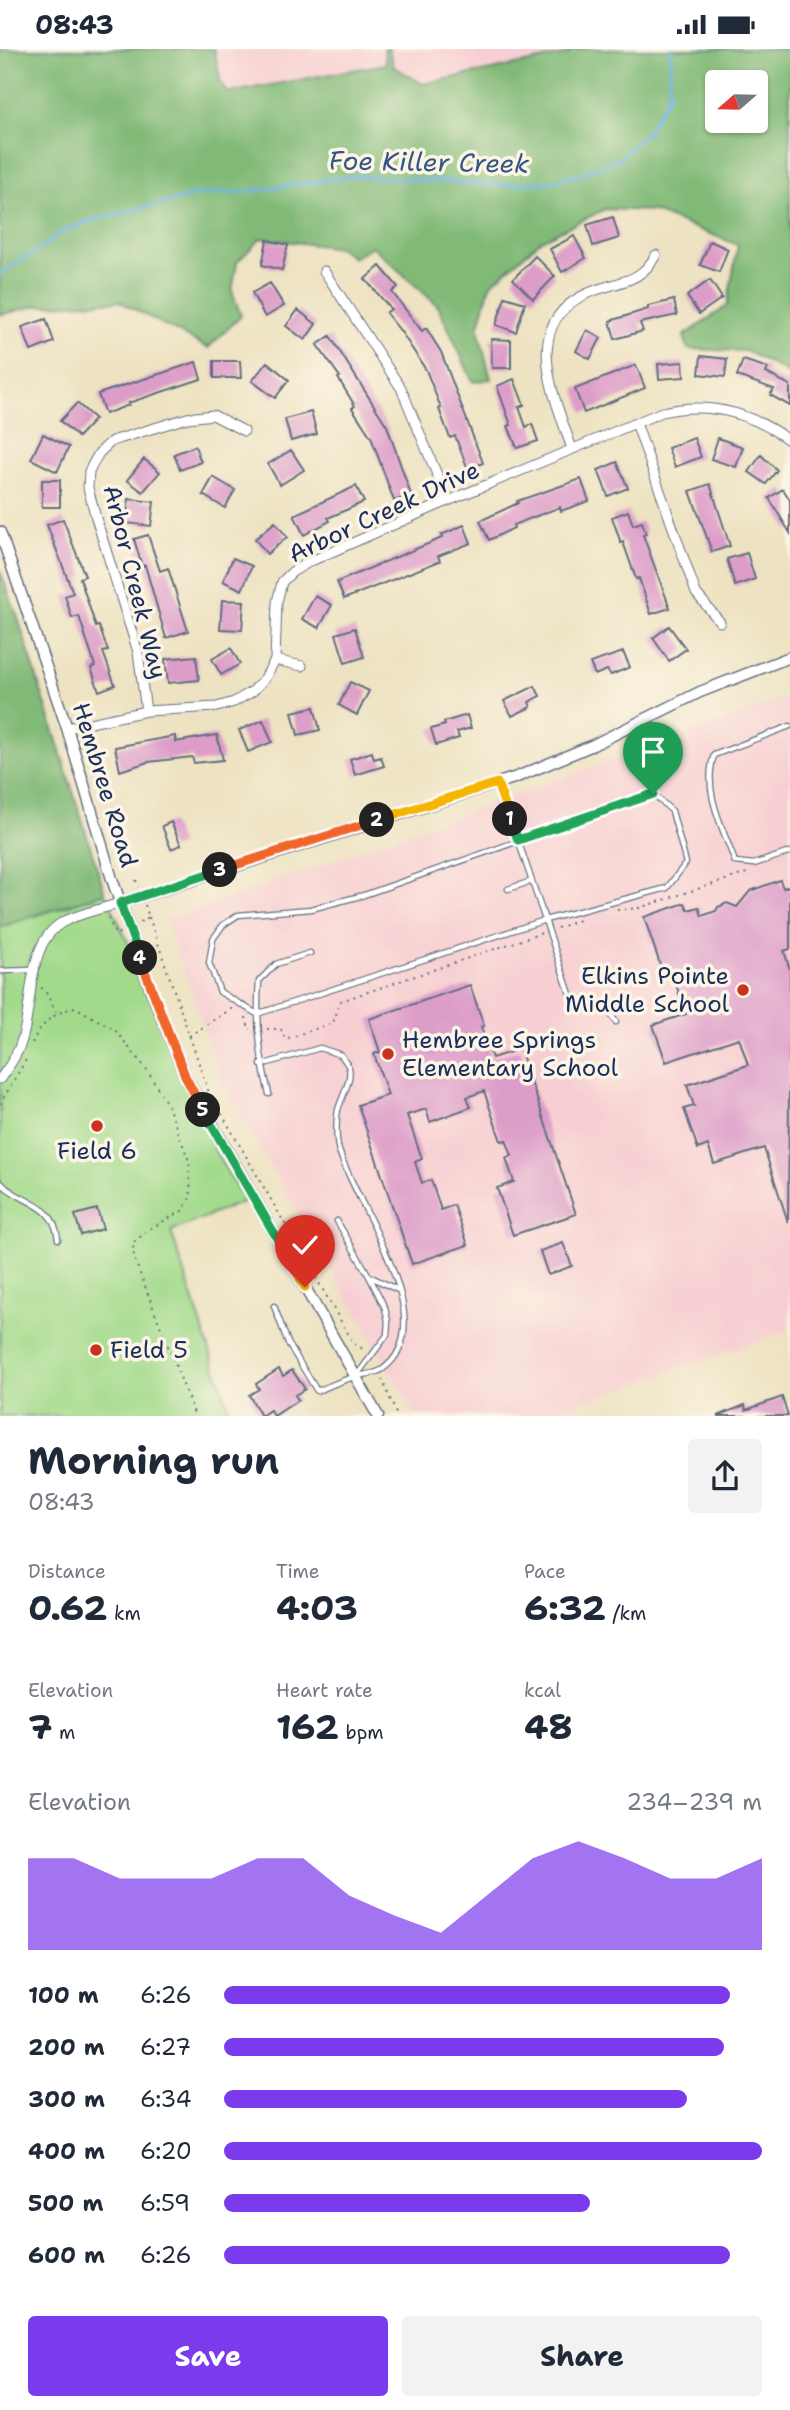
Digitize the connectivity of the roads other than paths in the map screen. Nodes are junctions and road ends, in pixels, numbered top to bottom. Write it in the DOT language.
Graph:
graph roads {
  1 [pos="656,255"];
  2 [pos="324,271"];
  3 [pos="636,423"];
  4 [pos="244,431"];
  5 [pos="790,441"];
  6 [pos="572,449"];
  7 [pos="448,501"];
  8 [pos="0,532"];
  9 [pos="720,622"];
  10 [pos="790,657"];
  11 [pos="275,660"];
  12 [pos="302,667"];
  13 [pos="146,711"];
  14 [pos="790,727"];
  15 [pos="67,728"];
  16 [pos="497,783"];
  17 [pos="518,840"];
  18 [pos="790,852"];
  19 [pos="532,881"];
  20 [pos="508,889"];
  21 [pos="120,903"];
  22 [pos="545,920"];
  23 [pos="310,953"];
  24 [pos="34,970"];
  25 [pos="0,971"];
  26 [pos="257,1014"];
  27 [pos="616,1022"];
  28 [pos="261,1065"];
  29 [pos="0,1079"];
  30 [pos="269,1094"];
  31 [pos="0,1182"];
  32 [pos="337,1221"];
  33 [pos="58,1239"];
  34 [pos="369,1276"];
  35 [pos="399,1291"];
  36 [pos="274,1306"];
  37 [pos="357,1376"];
  38 [pos="378,1416"];
  1 -- 6 [label="street"];
  2 -- 7 [label="street"];
  3 -- 5 [label="street, Arbor Creek Drive"];
  3 -- 6 [label="street, Arbor Creek Drive"];
  3 -- 9 [label="street"];
  4 -- 13 [label="street, Arbor Creek Way"];
  6 -- 7 [label="street, Arbor Creek Drive"];
  7 -- 11 [label="street, Arbor Creek Drive"];
  8 -- 15 [label="street, Hembree Road"];
  10 -- 16 [label="street"];
  11 -- 12 [label="street"];
  11 -- 13 [label="street"];
  13 -- 15 [label="street"];
  14 -- 18 [label="lane"];
  15 -- 21 [label="street, Hembree Road"];
  16 -- 17 [label="lane"];
  16 -- 21 [label="street"];
  17 -- 19 [label="lane"];
  17 -- 22 [label="lane"];
  17 -- 26 [label="lane"];
  19 -- 20 [label="lane"];
  19 -- 22 [label="lane"];
  21 -- 24 [label="street"];
  21 -- 37 [label="street, Hembree Road"];
  22 -- 26 [label="lane"];
  22 -- 27 [label="lane"];
  23 -- 26 [label="lane"];
  24 -- 25 [label="lane"];
  24 -- 29 [label="street"];
  26 -- 28 [label="lane"];
  28 -- 30 [label="lane"];
  28 -- 35 [label="lane"];
  31 -- 33 [label="lane"];
  32 -- 34 [label="lane"];
  34 -- 35 [label="lane"];
  34 -- 37 [label="lane"];
  35 -- 37 [label="lane"];
  36 -- 37 [label="lane"];
  37 -- 38 [label="street, Hembree Road"];
}
